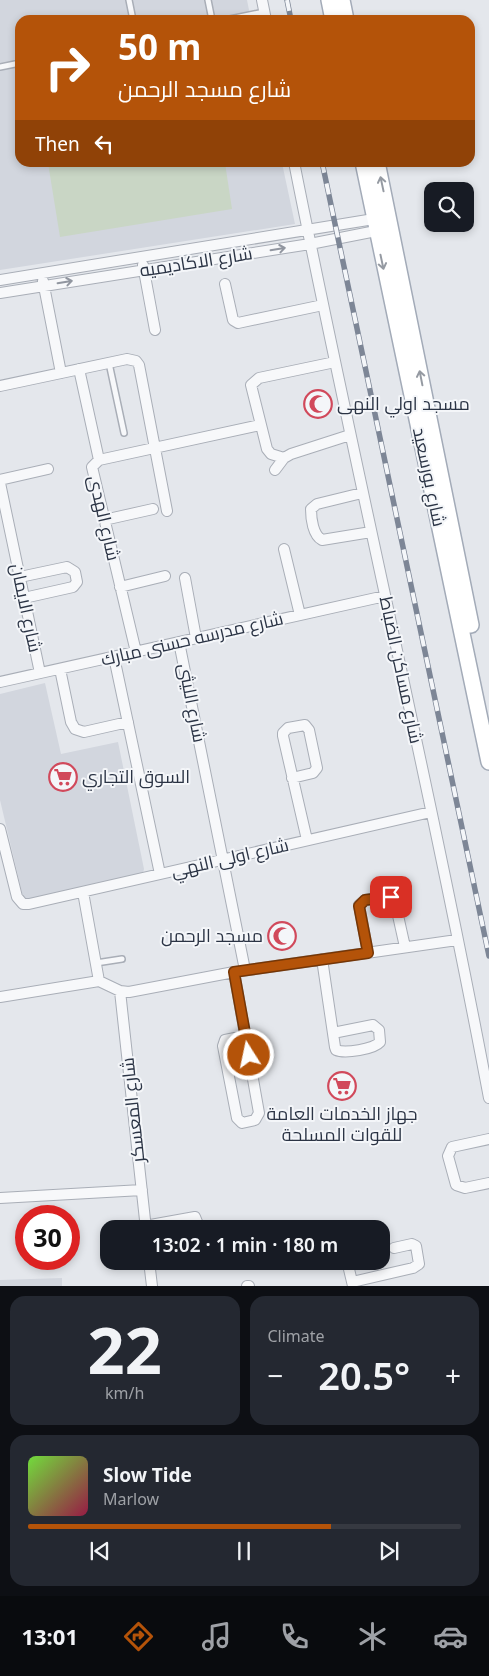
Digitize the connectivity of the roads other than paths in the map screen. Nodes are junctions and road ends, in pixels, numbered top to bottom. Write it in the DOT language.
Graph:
graph roads {
  1 [pos="129,0"];
  2 [pos="208,0"];
  3 [pos="262,0"];
  4 [pos="329,0"];
  5 [pos="342,0"];
  6 [pos="132,15"];
  7 [pos="211,15"];
  8 [pos="265,15"];
  9 [pos="332,15"];
  10 [pos="345,15"];
  11 [pos="15,64"];
  12 [pos="0,67"];
  13 [pos="295,167"];
  14 [pos="365,167"];
  15 [pos="377,167"];
  16 [pos="382,224"];
  17 [pos="307,230"];
  18 [pos="310,244"];
  19 [pos="141,257"];
  20 [pos="144,270"];
  21 [pos="41,273"];
  22 [pos="0,280"];
  23 [pos="225,284"];
  24 [pos="44,286"];
  25 [pos="0,293"];
  26 [pos="323,305"];
  27 [pos="155,330"];
  28 [pos="335,362"];
  29 [pos="109,363"];
  30 [pos="80,369"];
  31 [pos="61,373"];
  32 [pos="0,386"];
  33 [pos="260,425"];
  34 [pos="124,433"];
  35 [pos="350,436"];
  36 [pos="155,448"];
  37 [pos="284,458"];
  38 [pos="99,460"];
  39 [pos="48,469"];
  40 [pos="275,470"];
  41 [pos="0,482"];
  42 [pos="362,494"];
  43 [pos="153,509"];
  44 [pos="167,511"];
  45 [pos="104,520"];
  46 [pos="371,532"];
  47 [pos="284,549"];
  48 [pos="166,576"];
  49 [pos="20,578"];
  50 [pos="185,578"];
  51 [pos="120,587"];
  52 [pos="385,596"];
  53 [pos="24,598"];
  54 [pos="300,615"];
  55 [pos="196,638"];
  56 [pos="180,642"];
  57 [pos="136,652"];
  58 [pos="114,657"];
  59 [pos="60,669"];
  60 [pos="40,673"];
  61 [pos="0,682"];
  62 [pos="489,717"];
  63 [pos="128,722"];
  64 [pos="489,762"];
  65 [pos="292,778"];
  66 [pos="431,812"];
  67 [pos="0,829"];
  68 [pos="307,840"];
  69 [pos="2,842"];
  70 [pos="223,859"];
  71 [pos="160,874"];
  72 [pos="83,892"];
  73 [pos="457,940"];
  74 [pos="405,947"];
  75 [pos="368,953"];
  76 [pos="122,959"];
  77 [pos="322,959"];
  78 [pos="96,963"];
  79 [pos="245,970"];
  80 [pos="234,972"];
  81 [pos="99,981"];
  82 [pos="120,991"];
  83 [pos="0,997"];
  84 [pos="333,1033"];
  85 [pos="245,1036"];
  86 [pos="489,1098"];
  87 [pos="489,1139"];
  88 [pos="489,1183"];
  89 [pos="142,1190"];
  90 [pos="0,1198"];
  91 [pos="145,1220"];
  92 [pos="179,1220"];
  93 [pos="197,1220"];
  94 [pos="394,1248"];
  95 [pos="150,1270"];
  96 [pos="349,1270"];
  97 [pos="352,1284"];
  98 [pos="152,1286"];
  1 -- 6 [label="lane"];
  2 -- 7 [label="lane"];
  3 -- 8 [label="street"];
  4 -- 9 [label="main road"];
  5 -- 10 [label="main road"];
  11 -- 12 [label="lane"];
  13 -- 17 [label="street, شارع مساكن الضباط"];
  14 -- 16 [label="main road, شارع بورسعيد"];
  16 -- 15 [label="main road, شارع بورسعيد, one-way"];
  16 -- 17 [label="street, شارع الاكاديميه"];
  16 -- 18 [label="street, شارع الاكاديميه"];
  62 -- 16 [label="main road, شارع بورسعيد, one-way"];
  16 -- 64 [label="main road, شارع بورسعيد, one-way"];
  17 -- 18 [label="street, شارع مساكن الضباط"];
  17 -- 19 [label="street, شارع الاكاديميه"];
  20 -- 18 [label="street, شارع الاكاديميه, one-way"];
  18 -- 26 [label="street, شارع مساكن الضباط"];
  19 -- 20 [label="street"];
  19 -- 21 [label="street, شارع الاكاديميه"];
  24 -- 20 [label="street, شارع الاكاديميه, one-way"];
  20 -- 27 [label="street"];
  21 -- 22 [label="street, شارع الاكاديميه"];
  21 -- 24 [label="street"];
  23 -- 26 [label="street"];
  24 -- 25 [label="street, شارع الاكاديميه"];
  24 -- 31 [label="street"];
  26 -- 28 [label="street, شارع مساكن الضباط"];
  28 -- 33 [label="street"];
  28 -- 35 [label="street, شارع مساكن الضباط"];
  29 -- 30 [label="street"];
  29 -- 34 [label="lane"];
  29 -- 36 [label="street"];
  30 -- 31 [label="street"];
  30 -- 38 [label="street"];
  31 -- 32 [label="street"];
  33 -- 36 [label="street, شارع الهدى"];
  33 -- 37 [label="street"];
  35 -- 37 [label="street"];
  35 -- 42 [label="street, شارع مساكن الضباط"];
  36 -- 38 [label="street, شارع الهدى"];
  36 -- 44 [label="street"];
  37 -- 40 [label="street"];
  38 -- 45 [label="street, شارع الهدى"];
  39 -- 41 [label="street"];
  41 -- 49 [label="street, شارع الايمان"];
  42 -- 46 [label="street, شارع مساكن الضباط"];
  42 -- 46 [label="street"];
  43 -- 45 [label="street"];
  45 -- 51 [label="street, شارع الهدى"];
  46 -- 52 [label="street, شارع مساكن الضباط"];
  47 -- 54 [label="street"];
  48 -- 51 [label="street"];
  49 -- 53 [label="street, شارع الايمان"];
  49 -- 53 [label="street"];
  50 -- 55 [label="street"];
  51 -- 57 [label="street, شارع الهدى"];
  52 -- 54 [label="street, شارع مدرسه حسنى مبارك"];
  52 -- 66 [label="street, شارع مساكن الضباط"];
  53 -- 60 [label="street, شارع الايمان"];
  54 -- 55 [label="street, شارع مدرسه حسنى مبارك"];
  55 -- 56 [label="street, شارع مدرسه حسنى مبارك"];
  56 -- 57 [label="street, شارع مدرسه حسنى مبارك"];
  56 -- 70 [label="street, شارع الليثى"];
  57 -- 58 [label="street, شارع مدرسه حسنى مبارك"];
  58 -- 59 [label="street, شارع مدرسه حسنى مبارك"];
  58 -- 63 [label="street"];
  59 -- 60 [label="street, شارع مدرسه حسنى مبارك"];
  59 -- 63 [label="street"];
  60 -- 61 [label="street, شارع مدرسه حسنى مبارك"];
  63 -- 71 [label="street"];
  65 -- 65 [label="street"];
  65 -- 68 [label="street"];
  66 -- 68 [label="street, شارع اولى النهي"];
  66 -- 73 [label="street, شارع مساكن الضباط"];
  67 -- 69 [label="street"];
  68 -- 70 [label="street, شارع اولى النهي"];
  69 -- 72 [label="street, شارع اولى النهي"];
  70 -- 71 [label="street, شارع اولى النهي"];
  70 -- 79 [label="street, شارع الليثى"];
  71 -- 72 [label="street, شارع اولى النهي"];
  72 -- 78 [label="street"];
  73 -- 74 [label="street"];
  73 -- 86 [label="street, شارع مساكن الضباط"];
  74 -- 75 [label="street"];
  74 -- 75 [label="street"];
  75 -- 77 [label="street"];
  76 -- 78 [label="lane"];
  77 -- 79 [label="street"];
  77 -- 84 [label="street"];
  78 -- 81 [label="street"];
  79 -- 80 [label="street"];
  80 -- 82 [label="street"];
  80 -- 85 [label="street"];
  81 -- 82 [label="street"];
  81 -- 83 [label="street"];
  82 -- 89 [label="street, شارع المعسكر"];
  85 -- 85 [label="street"];
  87 -- 88 [label="street"];
  89 -- 90 [label="street"];
  89 -- 91 [label="street, شارع المعسكر"];
  92 -- 93 [label="street"];
  94 -- 97 [label="street"];
  95 -- 98 [label="street"];
  96 -- 97 [label="street"];
}
